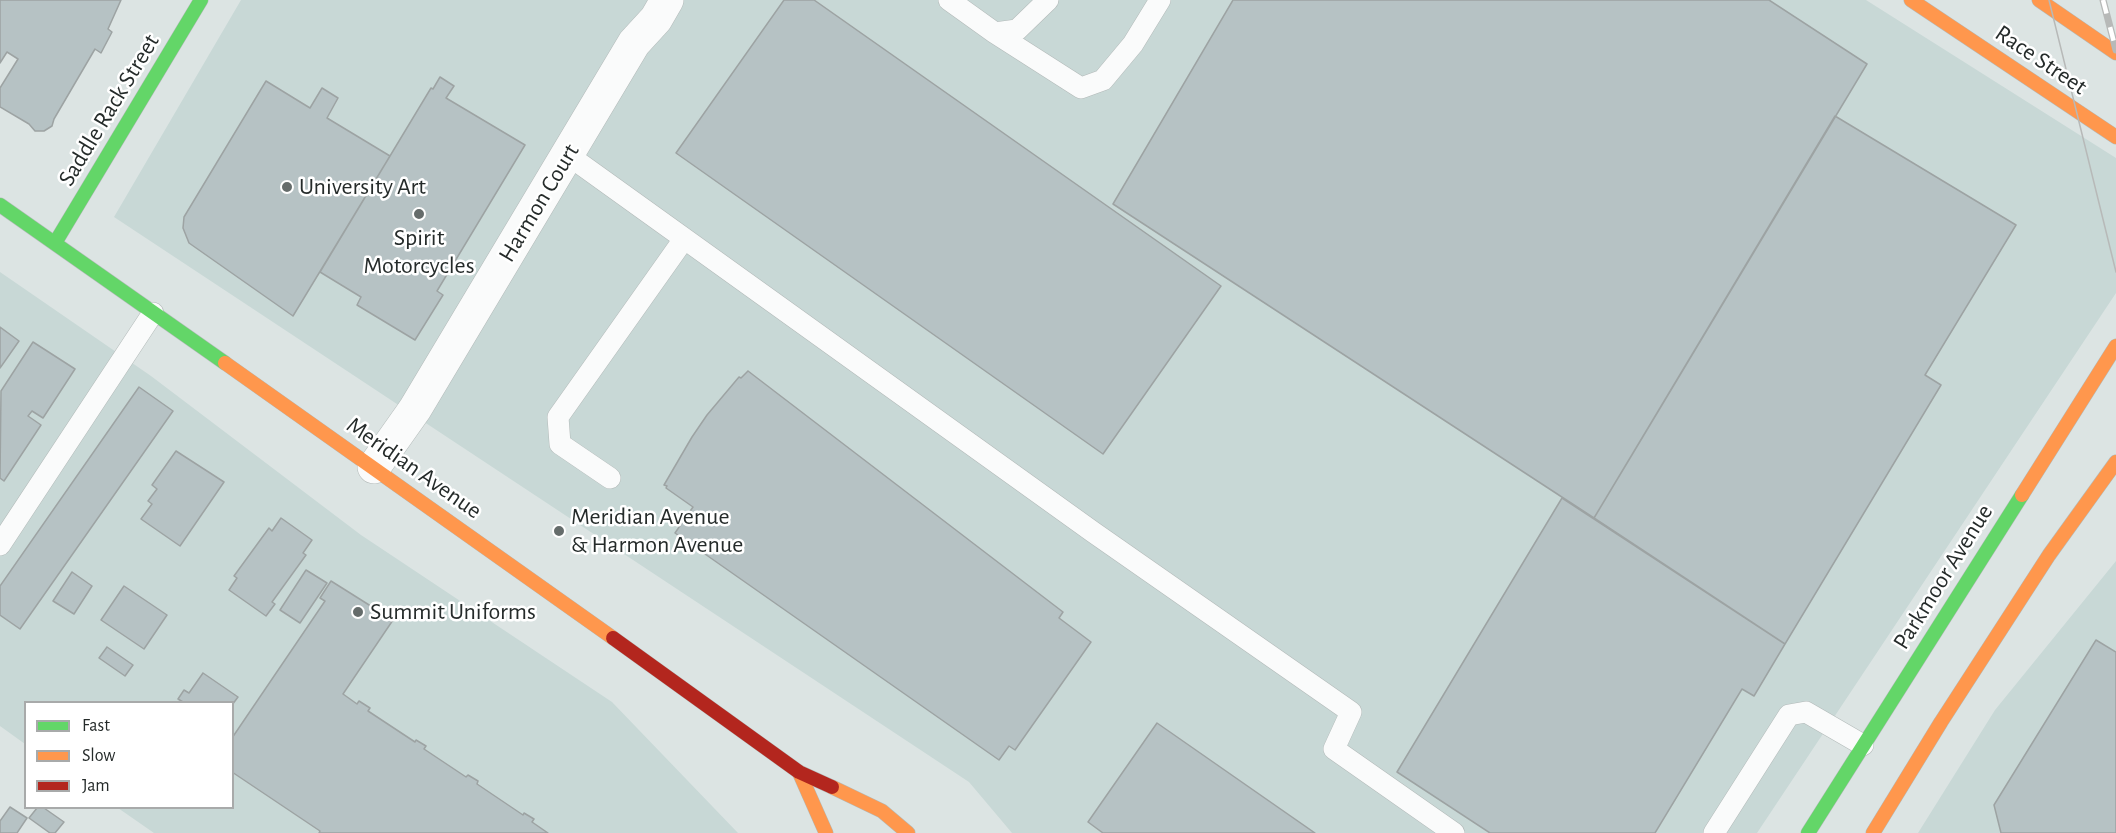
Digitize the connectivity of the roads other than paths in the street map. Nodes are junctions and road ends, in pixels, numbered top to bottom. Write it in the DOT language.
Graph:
graph roads {
  1 [pos="201,0"];
  2 [pos="667,0"];
  3 [pos="949,0"];
  4 [pos="1048,0"];
  5 [pos="1160,0"];
  6 [pos="1911,0"];
  7 [pos="2039,0"];
  8 [pos="995,33"];
  9 [pos="2116,53"];
  10 [pos="2116,137"];
  11 [pos="568,155"];
  12 [pos="0,205"];
  13 [pos="684,239"];
  14 [pos="55,243"];
  15 [pos="153,313"];
  16 [pos="2116,346"];
  17 [pos="2116,462"];
  18 [pos="374,467"];
  19 [pos="610,478"];
  20 [pos="0,545"];
  21 [pos="1863,745"];
  22 [pos="799,772"];
  23 [pos="826,833"];
  24 [pos="908,833"];
  25 [pos="1454,833"];
  26 [pos="1714,833"];
  27 [pos="1808,833"];
  28 [pos="1874,833"];
  1 -- 14 [label="main road, Saddle Rack Street"];
  2 -- 11 [label="street, Harmon Court"];
  3 -- 8 [label="lane"];
  4 -- 8 [label="lane"];
  5 -- 8 [label="lane"];
  6 -- 10 [label="main road, Race Street"];
  7 -- 9 [label="main road, Race Street"];
  11 -- 13 [label="lane"];
  11 -- 18 [label="street, Harmon Court"];
  12 -- 14 [label="main road, Meridian Avenue"];
  13 -- 19 [label="lane"];
  13 -- 25 [label="lane"];
  14 -- 15 [label="main road, Meridian Avenue"];
  15 -- 18 [label="main road, Meridian Avenue"];
  15 -- 20 [label="lane"];
  16 -- 21 [label="main road, Parkmoor Avenue"];
  17 -- 28 [label="main road"];
  18 -- 22 [label="main road, Meridian Avenue"];
  21 -- 26 [label="lane"];
  21 -- 27 [label="main road, Parkmoor Avenue"];
  22 -- 23 [label="main road"];
  22 -- 24 [label="main road, Meridian Avenue"];
}
